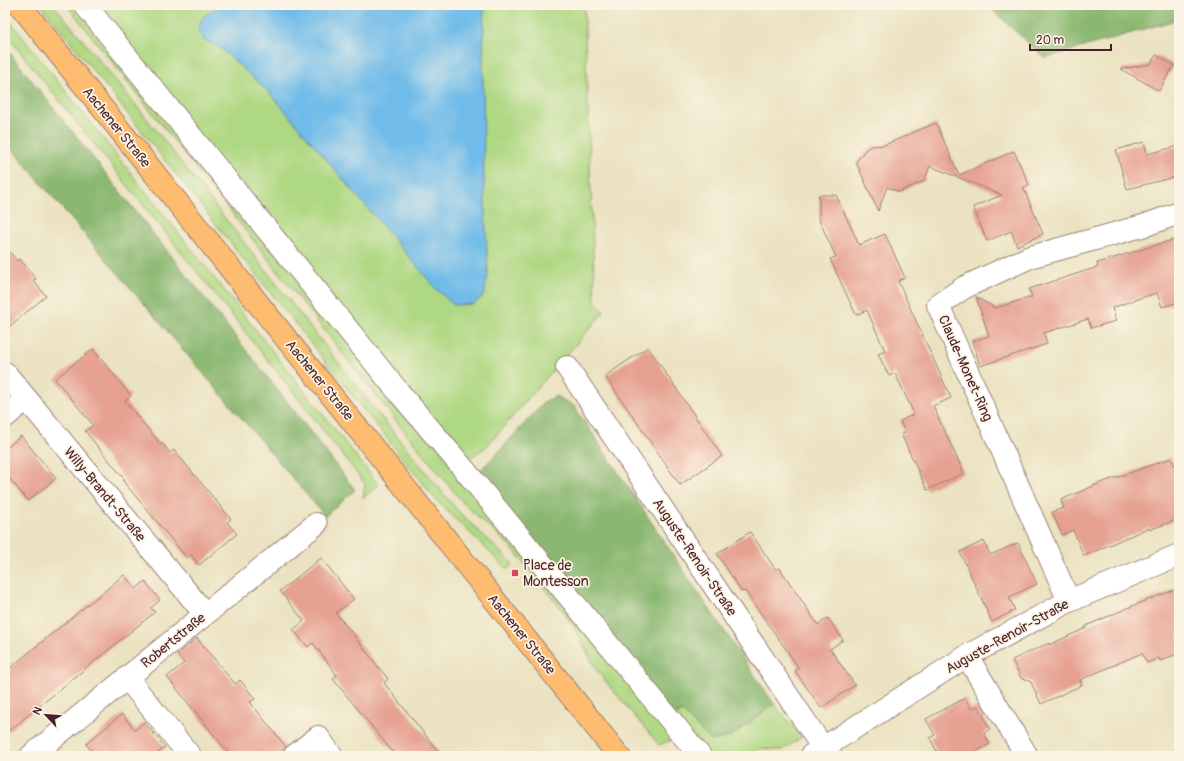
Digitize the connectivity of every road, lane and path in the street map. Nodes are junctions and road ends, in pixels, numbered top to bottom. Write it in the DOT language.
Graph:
graph roads {
  1 [pos="20,5"];
  2 [pos="85,5"];
  3 [pos="1179,213"];
  4 [pos="567,367"];
  5 [pos="5,373"];
  6 [pos="26,399"];
  7 [pos="5,417"];
  8 [pos="316,524"];
  9 [pos="1179,555"];
  10 [pos="1069,601"];
  11 [pos="205,614"];
  12 [pos="967,656"];
  13 [pos="127,678"];
  14 [pos="817,752"];
  15 [pos="31,756"];
  16 [pos="190,756"];
  17 [pos="294,756"];
  18 [pos="332,756"];
  19 [pos="619,756"];
  20 [pos="700,756"];
  21 [pos="1027,756"];
  1 -- 19 [label="main road, Aachener Straße"];
  2 -- 20 [label="street"];
  3 -- 10 [label="street, Claude-Monet-Ring"];
  4 -- 14 [label="street, Auguste-Renoir-Straße"];
  5 -- 6 [label="street, Willy-Brandt-Straße"];
  6 -- 7 [label="street"];
  6 -- 11 [label="street, Willy-Brandt-Straße"];
  8 -- 11 [label="street, Robertstraße"];
  9 -- 10 [label="street, Auguste-Renoir-Straße"];
  10 -- 12 [label="street, Auguste-Renoir-Straße"];
  11 -- 13 [label="street, Robertstraße"];
  12 -- 14 [label="street, Auguste-Renoir-Straße"];
  12 -- 21 [label="street"];
  13 -- 15 [label="street, Robertstraße"];
  13 -- 16 [label="street"];
  17 -- 18 [label="street"];
}
